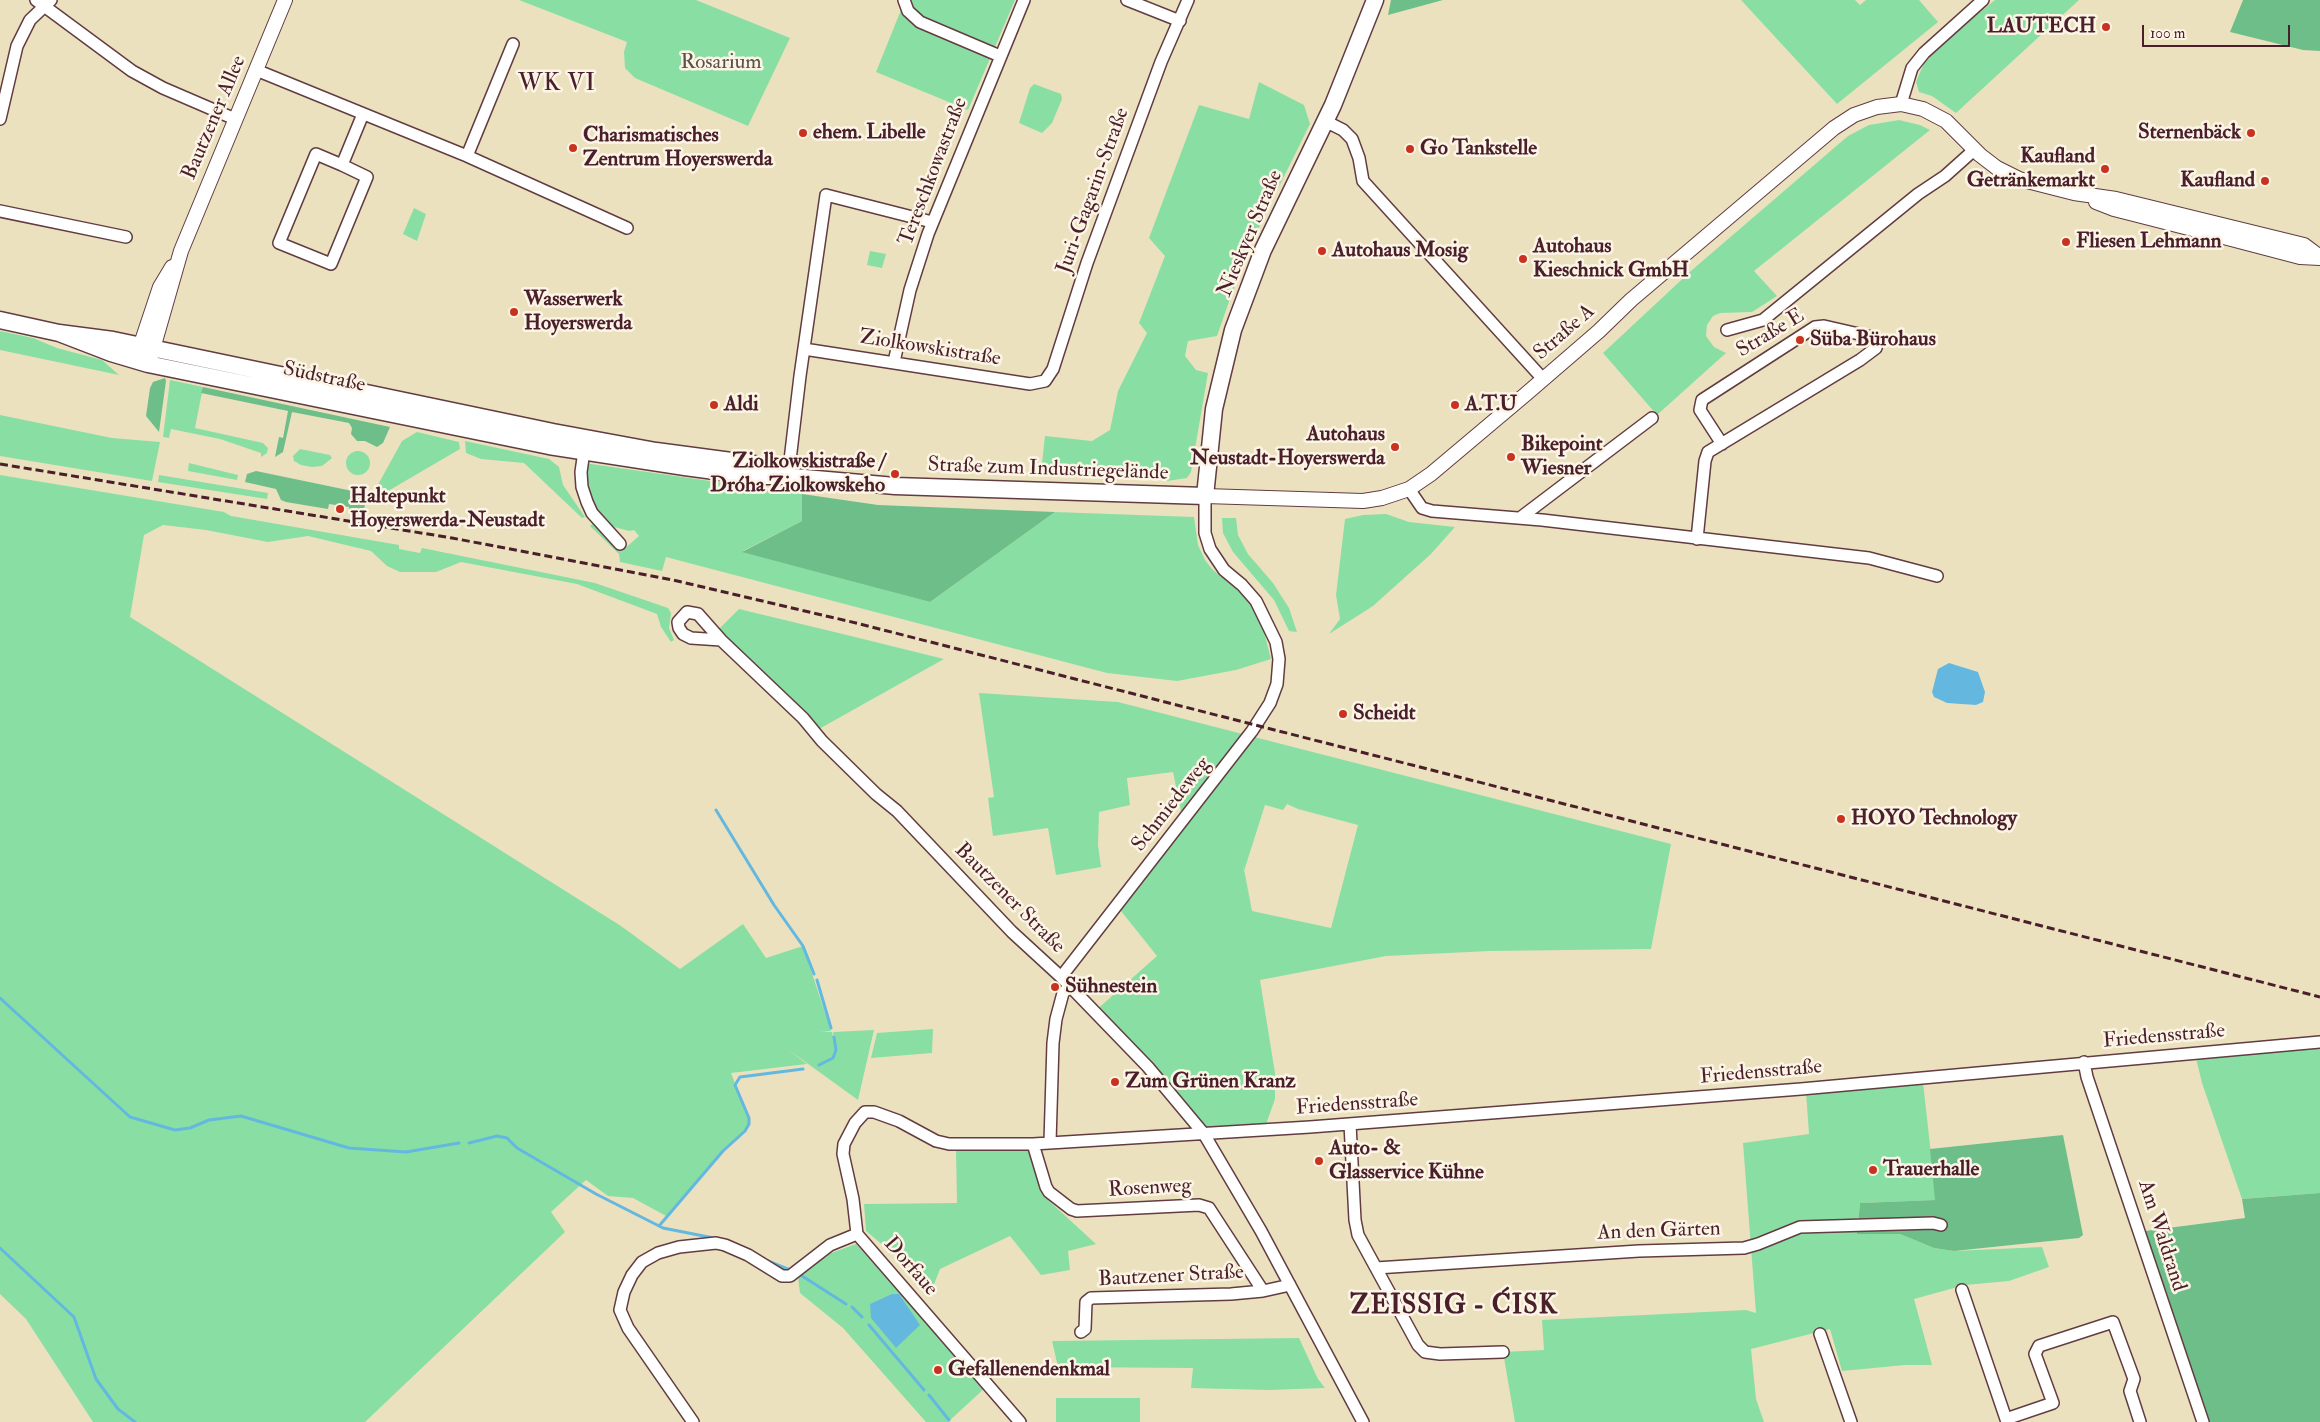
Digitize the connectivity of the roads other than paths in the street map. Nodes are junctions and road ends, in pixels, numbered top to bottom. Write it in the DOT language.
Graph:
graph roads {
  1 [pos="285,0"];
  2 [pos="904,0"];
  3 [pos="1024,0"];
  4 [pos="1127,0"];
  5 [pos="1188,0"];
  6 [pos="1376,0"];
  7 [pos="1983,0"];
  8 [pos="44,2"];
  9 [pos="1180,21"];
  10 [pos="514,44"];
  11 [pos="1000,56"];
  12 [pos="256,70"];
  13 [pos="1901,104"];
  14 [pos="363,114"];
  15 [pos="0,119"];
  16 [pos="235,119"];
  17 [pos="1325,121"];
  18 [pos="1974,150"];
  19 [pos="467,156"];
  20 [pos="342,165"];
  21 [pos="0,211"];
  22 [pos="932,222"];
  23 [pos="626,228"];
  24 [pos="126,237"];
  25 [pos="2320,257"];
  26 [pos="0,320"];
  27 [pos="1727,330"];
  28 [pos="804,349"];
  29 [pos="144,355"];
  30 [pos="894,362"];
  31 [pos="1049,377"];
  32 [pos="1543,379"];
  33 [pos="1652,418"];
  34 [pos="1722,444"];
  35 [pos="585,445"];
  36 [pos="785,476"];
  37 [pos="1409,489"];
  38 [pos="1204,496"];
  39 [pos="1520,518"];
  40 [pos="1697,538"];
  41 [pos="620,544"];
  42 [pos="1937,576"];
  43 [pos="721,640"];
  44 [pos="1061,977"];
  45 [pos="1069,987"];
  46 [pos="2320,1042"];
  47 [pos="2084,1062"];
  48 [pos="1350,1124"];
  49 [pos="1204,1134"];
  50 [pos="1050,1142"];
  51 [pos="1033,1144"];
  52 [pos="1941,1225"];
  53 [pos="857,1234"];
  54 [pos="1376,1268"];
  55 [pos="1290,1285"];
  56 [pos="1962,1290"];
  57 [pos="1263,1291"];
  58 [pos="1081,1332"];
  59 [pos="1820,1334"];
  60 [pos="1503,1352"];
  61 [pos="2007,1421"];
  62 [pos="693,1422"];
  63 [pos="1020,1422"];
  64 [pos="1363,1422"];
  65 [pos="1851,1422"];
  66 [pos="2140,1422"];
  67 [pos="2203,1422"];
  1 -- 12 [label="street, Bautzener Allee"];
  2 -- 11 [label="street"];
  3 -- 11 [label="street, Tereschkowastraße"];
  4 -- 9 [label="street"];
  5 -- 9 [label="street, Juri-Gagarin-Straße"];
  6 -- 17 [label="main road, Nieskyer Straße"];
  7 -- 13 [label="street"];
  8 -- 15 [label="street"];
  8 -- 16 [label="street"];
  9 -- 31 [label="street, Juri-Gagarin-Straße"];
  10 -- 19 [label="street"];
  11 -- 22 [label="street, Tereschkowastraße"];
  12 -- 14 [label="street"];
  12 -- 16 [label="street, Bautzener Allee"];
  13 -- 18 [label="street"];
  13 -- 32 [label="street, Straße A"];
  14 -- 19 [label="street"];
  14 -- 20 [label="street"];
  16 -- 29 [label="street, Bautzener Allee"];
  17 -- 32 [label="street"];
  17 -- 38 [label="main road, Nieskyer Straße"];
  18 -- 25 [label="street"];
  18 -- 27 [label="street, Straße E"];
  19 -- 23 [label="street"];
  20 -- 20 [label="street"];
  21 -- 24 [label="street"];
  22 -- 28 [label="street"];
  22 -- 30 [label="street, Tereschkowastraße"];
  26 -- 29 [label="main road, Südstraße"];
  28 -- 30 [label="street, Ziolkowskistraße"];
  28 -- 36 [label="street"];
  29 -- 35 [label="main road, Südstraße"];
  30 -- 31 [label="street, Ziolkowskistraße"];
  32 -- 37 [label="street, Straße A"];
  33 -- 39 [label="street"];
  34 -- 34 [label="street, Straße E"];
  34 -- 40 [label="street, Straße E"];
  35 -- 36 [label="main road, Straße zum Industriegelände"];
  35 -- 41 [label="street"];
  36 -- 38 [label="main road, Straße zum Industriegelände"];
  37 -- 38 [label="street, Straße A"];
  37 -- 39 [label="street"];
  38 -- 44 [label="street, Schmiedeweg"];
  39 -- 40 [label="street"];
  40 -- 42 [label="street"];
  43 -- 44 [label="street, Bautzener Straße"];
  44 -- 45 [label="street, Bautzener Straße"];
  45 -- 49 [label="street, Bautzener Straße"];
  45 -- 50 [label="street"];
  46 -- 47 [label="street, Friedensstraße"];
  47 -- 48 [label="street, Friedensstraße"];
  47 -- 67 [label="street, Am Waldrand"];
  48 -- 49 [label="street, Friedensstraße"];
  48 -- 54 [label="street"];
  49 -- 50 [label="street"];
  49 -- 55 [label="street, Bautzener Straße"];
  50 -- 51 [label="street"];
  51 -- 53 [label="street, Dorfaue"];
  51 -- 57 [label="street, Rosenweg"];
  52 -- 54 [label="street, An den Gärten"];
  53 -- 62 [label="street"];
  53 -- 63 [label="street, Dorfaue"];
  54 -- 60 [label="street"];
  55 -- 57 [label="street, Bautzener Straße"];
  55 -- 64 [label="street, Bautzener Straße"];
  56 -- 61 [label="street"];
  57 -- 58 [label="street, Bautzener Straße"];
  59 -- 65 [label="street"];
  61 -- 66 [label="street"];
}
